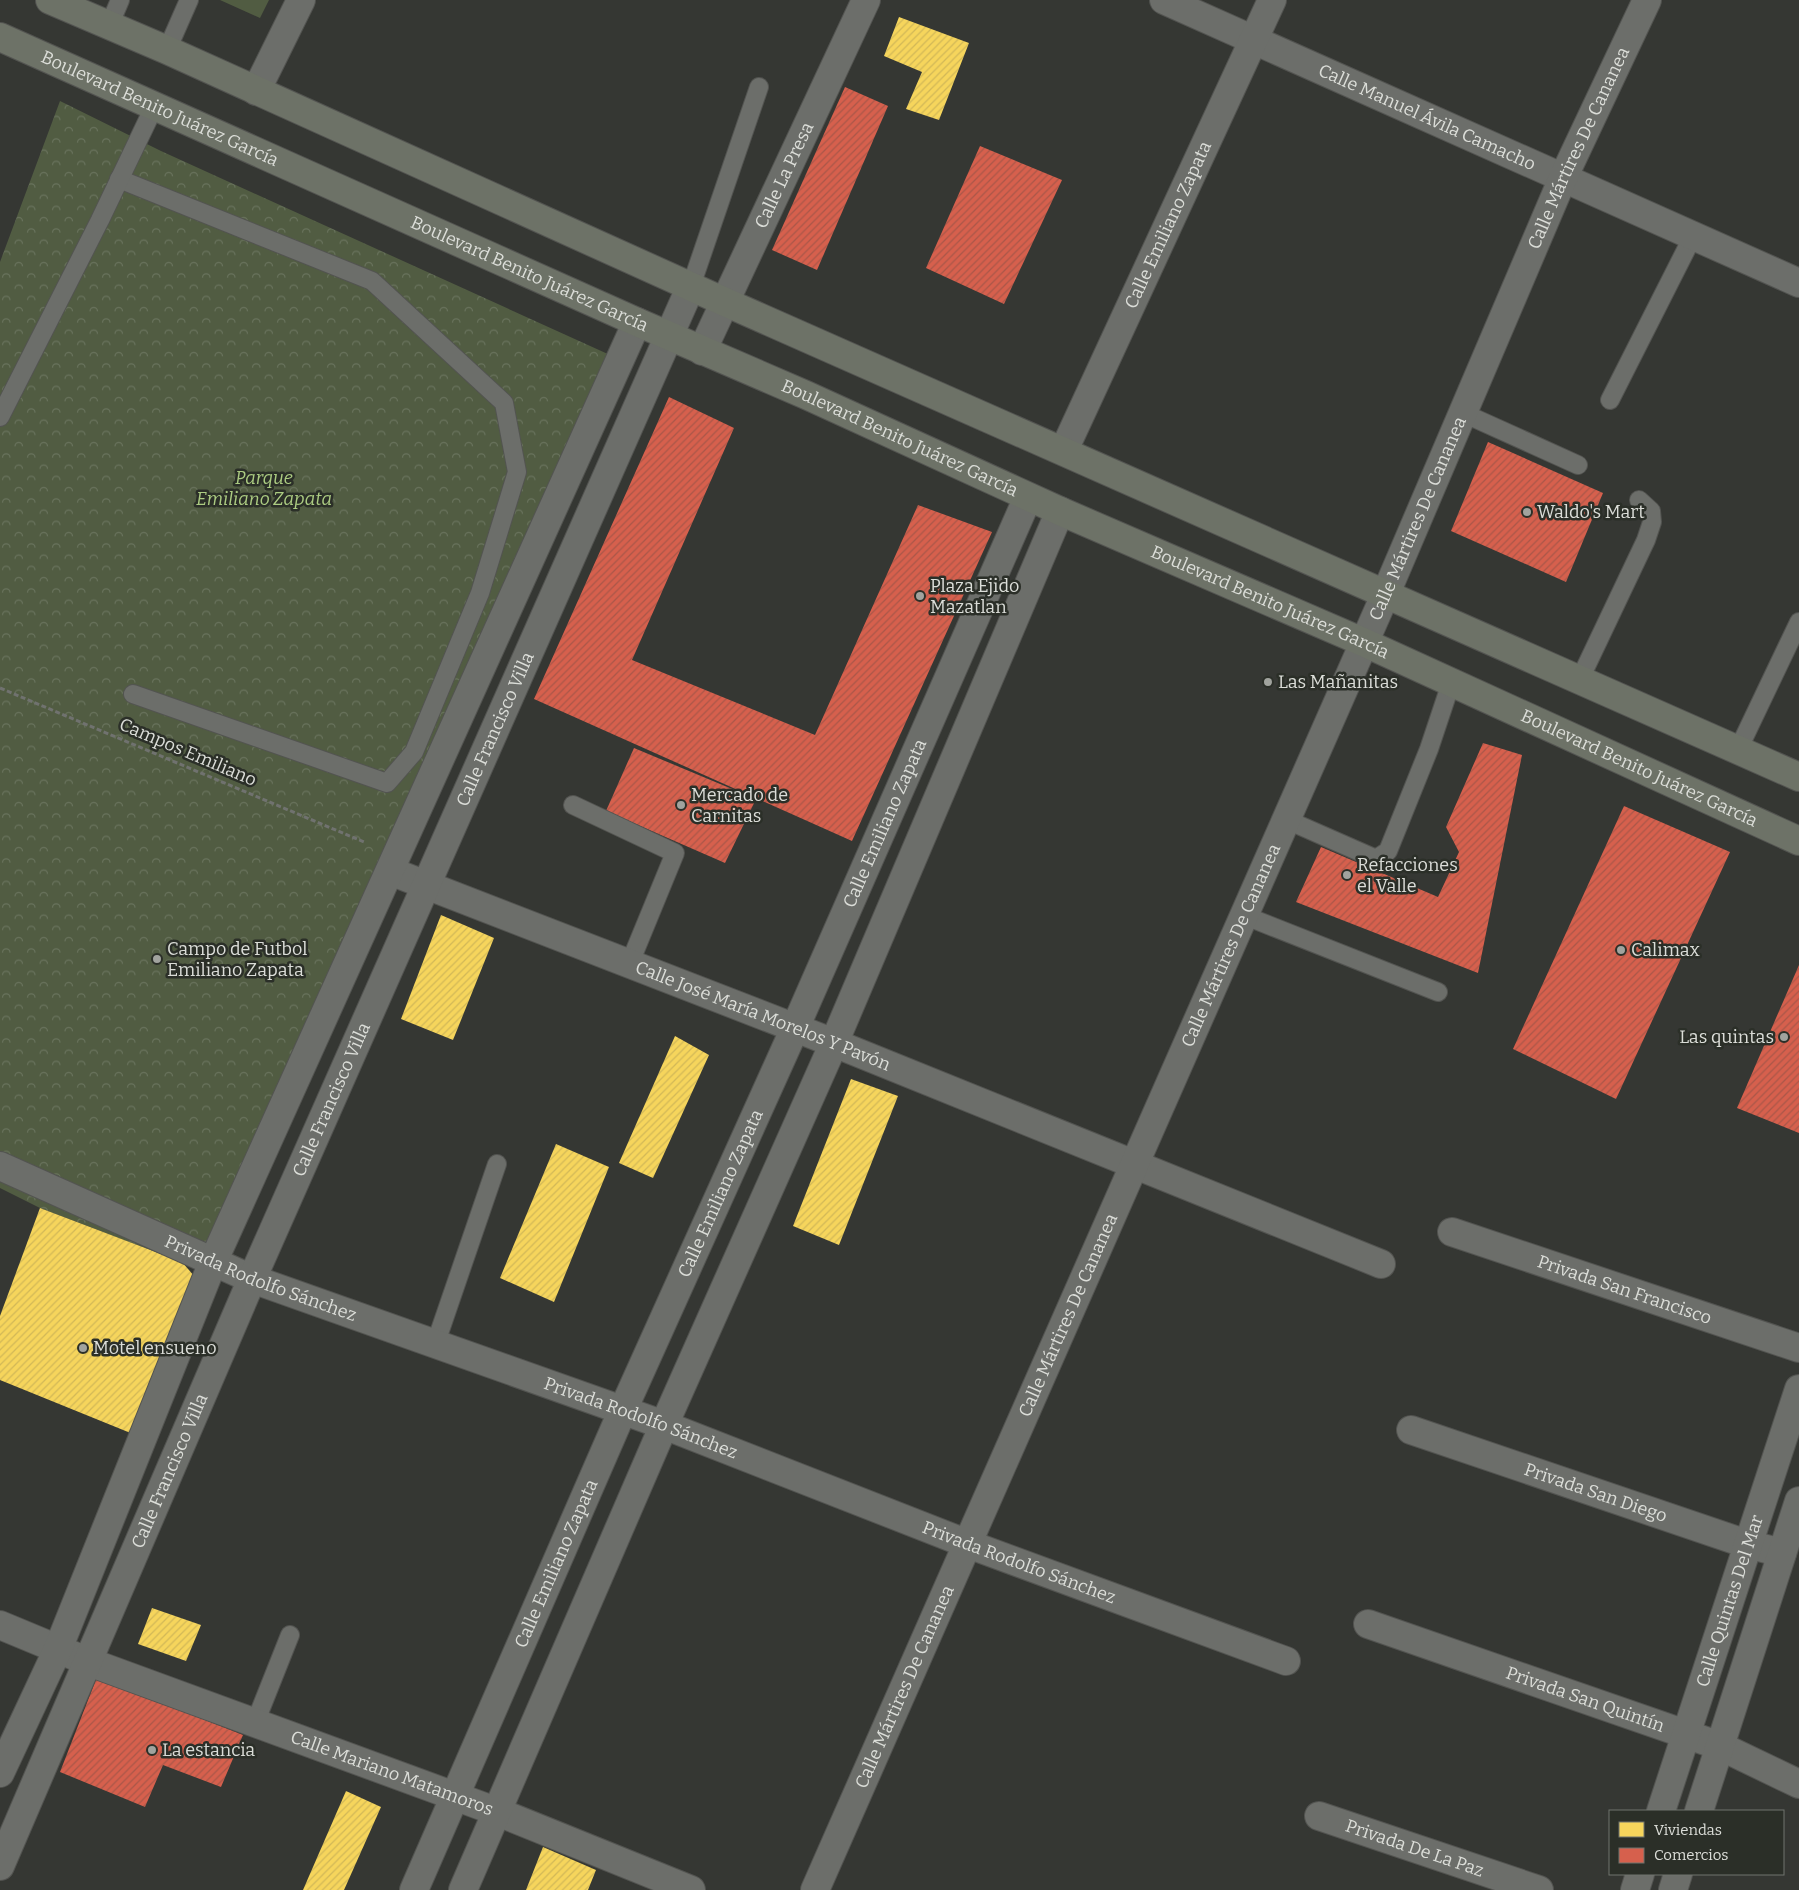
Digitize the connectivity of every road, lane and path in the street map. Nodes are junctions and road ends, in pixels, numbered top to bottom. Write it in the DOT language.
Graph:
graph roads {
  1 [pos="50,0"];
  2 [pos="120,0"];
  3 [pos="189,0"];
  4 [pos="301,0"];
  5 [pos="866,0"];
  6 [pos="1164,0"];
  7 [pos="1272,0"];
  8 [pos="1647,0"];
  9 [pos="109,26"];
  10 [pos="0,37"];
  11 [pos="1254,40"];
  12 [pos="167,50"];
  13 [pos="759,87"];
  14 [pos="256,91"];
  15 [pos="155,105"];
  16 [pos="1563,178"];
  17 [pos="119,179"];
  18 [pos="1693,236"];
  19 [pos="1799,283"];
  20 [pos="691,286"];
  21 [pos="725,302"];
  22 [pos="637,322"];
  23 [pos="669,336"];
  24 [pos="702,351"];
  25 [pos="1610,400"];
  26 [pos="1463,413"];
  27 [pos="0,417"];
  28 [pos="1064,450"];
  29 [pos="1578,465"];
  30 [pos="1028,497"];
  31 [pos="1639,500"];
  32 [pos="1060,511"];
  33 [pos="1386,593"];
  34 [pos="1799,622"];
  35 [pos="1363,642"];
  36 [pos="1580,680"];
  37 [pos="1451,683"];
  38 [pos="0,688"];
  39 [pos="134,694"];
  40 [pos="1738,750"];
  41 [pos="1799,777"];
  42 [pos="573,805"];
  43 [pos="1285,819"];
  44 [pos="1799,841"];
  45 [pos="364,842"];
  46 [pos="390,871"];
  47 [pos="425,887"];
  48 [pos="1242,915"];
  49 [pos="629,964"];
  50 [pos="1438,992"];
  51 [pos="795,1028"];
  52 [pos="834,1043"];
  53 [pos="1134,1162"];
  54 [pos="497,1164"];
  55 [pos="0,1166"];
  56 [pos="1452,1232"];
  57 [pos="214,1262"];
  58 [pos="1380,1264"];
  59 [pos="252,1280"];
  60 [pos="435,1345"];
  61 [pos="1799,1348"];
  62 [pos="1799,1389"];
  63 [pos="622,1412"];
  64 [pos="664,1425"];
  65 [pos="1411,1430"];
  66 [pos="1799,1501"];
  67 [pos="968,1544"];
  68 [pos="1748,1544"];
  69 [pos="1782,1554"];
  70 [pos="1368,1624"];
  71 [pos="0,1625"];
  72 [pos="290,1635"];
  73 [pos="58,1649"];
  74 [pos="1286,1661"];
  75 [pos="89,1662"];
  76 [pos="255,1723"];
  77 [pos="1686,1735"];
  78 [pos="1720,1746"];
  79 [pos="0,1773"];
  80 [pos="1799,1784"];
  81 [pos="457,1797"];
  82 [pos="1661,1810"];
  83 [pos="1699,1810"];
  84 [pos="498,1812"];
  85 [pos="1319,1816"];
  86 [pos="0,1866"];
  87 [pos="1640,1875"];
  88 [pos="1678,1875"];
  89 [pos="414,1890"];
  90 [pos="463,1890"];
  91 [pos="691,1890"];
  92 [pos="815,1890"];
  93 [pos="1539,1890"];
  94 [pos="1635,1890"];
  95 [pos="1673,1890"];
  1 -- 9 [label="main road"];
  2 -- 9 [label="lane"];
  3 -- 12 [label="lane"];
  4 -- 14 [label="street"];
  5 -- 21 [label="street, Calle La Presa"];
  6 -- 11 [label="street, Calle Manuel Ávila Camacho"];
  7 -- 11 [label="street, Calle Emiliano Zapata"];
  8 -- 16 [label="street, Calle Mártires De Cananea"];
  9 -- 12 [label="main road"];
  10 -- 15 [label="main road, Boulevard Benito Juárez García"];
  11 -- 16 [label="street, Calle Manuel Ávila Camacho"];
  11 -- 28 [label="street, Calle Emiliano Zapata"];
  12 -- 14 [label="main road"];
  13 -- 20 [label="lane"];
  14 -- 20 [label="main road"];
  15 -- 17 [label="lane"];
  15 -- 22 [label="main road, Boulevard Benito Juárez García"];
  16 -- 18 [label="street, Calle Manuel Ávila Camacho"];
  16 -- 26 [label="street, Calle Mártires De Cananea"];
  17 -- 27 [label="lane"];
  17 -- 39 [label="lane"];
  18 -- 19 [label="street, Calle Manuel Ávila Camacho"];
  18 -- 25 [label="lane"];
  20 -- 21 [label="main road"];
  20 -- 23 [label="street, Calle Francisco Villa"];
  21 -- 24 [label="street, Calle La Presa"];
  21 -- 28 [label="main road"];
  22 -- 23 [label="main road, Boulevard Benito Juárez García"];
  22 -- 46 [label="street, Calle Francisco Villa"];
  23 -- 24 [label="main road, Boulevard Benito Juárez García"];
  23 -- 47 [label="street, Calle Francisco Villa"];
  24 -- 30 [label="main road, Boulevard Benito Juárez García"];
  26 -- 29 [label="lane"];
  26 -- 33 [label="street, Calle Mártires De Cananea"];
  28 -- 33 [label="main road"];
  30 -- 32 [label="main road, Boulevard Benito Juárez García"];
  30 -- 51 [label="street, Calle Emiliano Zapata"];
  31 -- 36 [label="lane"];
  32 -- 35 [label="main road, Boulevard Benito Juárez García"];
  32 -- 52 [label="street"];
  33 -- 35 [label="street, Calle Mártires De Cananea"];
  33 -- 36 [label="main road"];
  34 -- 40 [label="lane"];
  35 -- 37 [label="main road, Boulevard Benito Juárez García"];
  35 -- 43 [label="street, Calle Mártires De Cananea"];
  36 -- 40 [label="main road"];
  37 -- 43 [label="lane"];
  37 -- 44 [label="main road, Boulevard Benito Juárez García"];
  38 -- 45 [label="path, Campos Emiliano"];
  40 -- 41 [label="main road"];
  42 -- 49 [label="lane"];
  43 -- 48 [label="street, Calle Mártires De Cananea"];
  46 -- 47 [label="street, Calle José María Morelos Y Pavón"];
  46 -- 57 [label="street, Calle Francisco Villa"];
  47 -- 49 [label="street, Calle José María Morelos Y Pavón"];
  47 -- 59 [label="street, Calle Francisco Villa"];
  48 -- 50 [label="lane"];
  48 -- 53 [label="street, Calle Mártires De Cananea"];
  49 -- 51 [label="street, Calle José María Morelos Y Pavón"];
  51 -- 52 [label="street, Calle José María Morelos Y Pavón"];
  51 -- 63 [label="street, Calle Emiliano Zapata"];
  52 -- 53 [label="street, Calle José María Morelos Y Pavón"];
  52 -- 64 [label="street"];
  53 -- 58 [label="street, Calle José María Morelos Y Pavón"];
  53 -- 67 [label="street, Calle Mártires De Cananea"];
  54 -- 60 [label="lane"];
  55 -- 57 [label="street, Privada Rodolfo Sánchez"];
  56 -- 61 [label="street, Privada San Francisco"];
  57 -- 59 [label="street, Privada Rodolfo Sánchez"];
  57 -- 73 [label="street, Calle Francisco Villa"];
  59 -- 60 [label="street, Privada Rodolfo Sánchez"];
  59 -- 75 [label="street, Calle Francisco Villa"];
  60 -- 63 [label="street, Privada Rodolfo Sánchez"];
  62 -- 68 [label="street, Calle Quintas Del Mar"];
  63 -- 64 [label="street, Privada Rodolfo Sánchez"];
  63 -- 81 [label="street, Calle Emiliano Zapata"];
  64 -- 67 [label="street, Privada Rodolfo Sánchez"];
  64 -- 84 [label="street"];
  65 -- 68 [label="street, Privada San Diego"];
  66 -- 69 [label="street, Calle Quintas Del Mar"];
  67 -- 74 [label="street, Privada Rodolfo Sánchez"];
  67 -- 92 [label="street, Calle Mártires De Cananea"];
  68 -- 69 [label="street, Privada San Diego"];
  68 -- 77 [label="street, Calle Quintas Del Mar"];
  69 -- 78 [label="street, Calle Quintas Del Mar"];
  70 -- 77 [label="street, Privada San Quintín"];
  71 -- 73 [label="street, Calle Mariano Matamoros"];
  72 -- 76 [label="lane"];
  73 -- 75 [label="street, Calle Mariano Matamoros"];
  73 -- 79 [label="street, Calle Francisco Villa"];
  75 -- 76 [label="street, Calle Mariano Matamoros"];
  75 -- 86 [label="street, Calle Francisco Villa"];
  76 -- 81 [label="street, Calle Mariano Matamoros"];
  77 -- 78 [label="street, Privada San Quintín"];
  77 -- 82 [label="street, Calle Quintas Del Mar"];
  78 -- 80 [label="street, Privada San Quintín"];
  78 -- 83 [label="street, Calle Quintas Del Mar"];
  81 -- 84 [label="street, Calle Mariano Matamoros"];
  81 -- 89 [label="street, Calle Emiliano Zapata"];
  84 -- 90 [label="street"];
  84 -- 91 [label="street, Calle Mariano Matamoros"];
  85 -- 93 [label="street, Privada De La Paz"];
  87 -- 94 [label="street"];
  88 -- 95 [label="street"];
}
